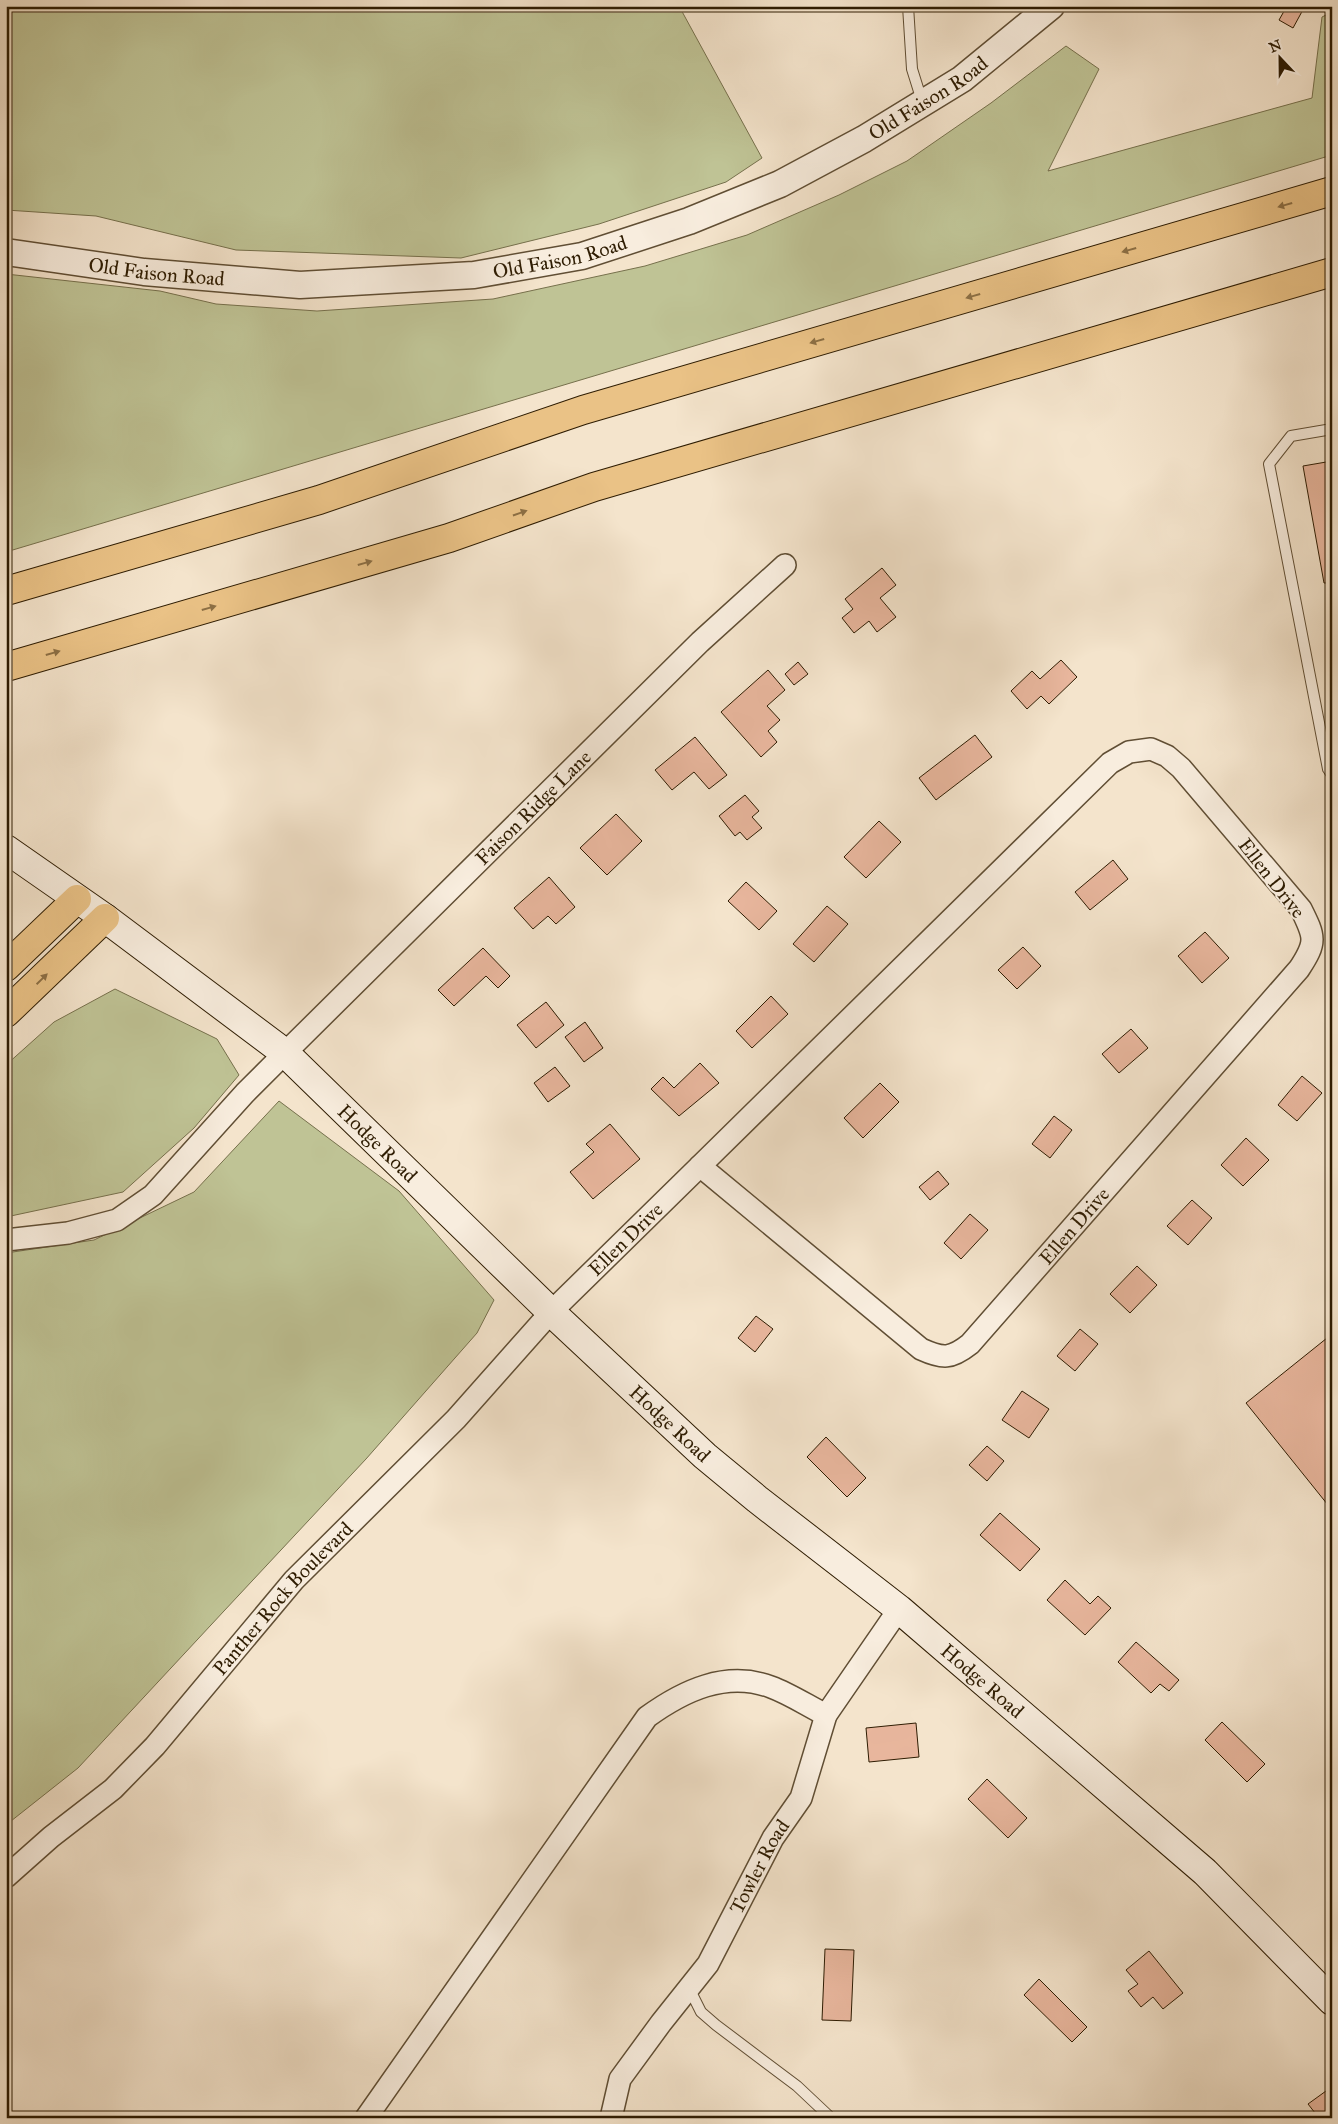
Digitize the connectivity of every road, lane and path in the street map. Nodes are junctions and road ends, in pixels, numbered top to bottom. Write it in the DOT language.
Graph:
graph roads {
  1 [pos="908,6"];
  2 [pos="1050,6"];
  3 [pos="923,103"];
  4 [pos="1332,191"];
  5 [pos="6,252"];
  6 [pos="1332,272"];
  7 [pos="1332,278"];
  8 [pos="1288,285"];
  9 [pos="1332,428"];
  10 [pos="785,565"];
  11 [pos="6,591"];
  12 [pos="6,666"];
  13 [pos="1332,775"];
  14 [pos="6,849"];
  15 [pos="77,899"];
  16 [pos="106,918"];
  17 [pos="6,967"];
  18 [pos="6,1013"];
  19 [pos="285,1053"];
  20 [pos="700,1166"];
  21 [pos="6,1240"];
  22 [pos="551,1312"];
  23 [pos="899,1609"];
  24 [pos="826,1715"];
  25 [pos="6,1877"];
  26 [pos="689,1988"];
  27 [pos="1332,2001"];
  28 [pos="366,2118"];
  29 [pos="611,2118"];
  30 [pos="831,2118"];
  1 -- 3 [label="lane"];
  2 -- 3 [label="street, Old Faison Road"];
  3 -- 5 [label="street, Old Faison Road"];
  4 -- 11 [label="highway, one-way"];
  6 -- 8 [label="highway"];
  7 -- 8 [label="highway"];
  12 -- 8 [label="highway, one-way"];
  9 -- 13 [label="lane"];
  10 -- 19 [label="street, Faison Ridge Lane"];
  14 -- 15 [label="main road, Hodge Road"];
  15 -- 16 [label="main road, Hodge Road"];
  15 -- 17 [label="highway"];
  18 -- 16 [label="highway, one-way"];
  16 -- 19 [label="main road, Hodge Road"];
  19 -- 21 [label="street, Faison Ridge Lane"];
  19 -- 22 [label="main road, Hodge Road"];
  20 -- 20 [label="street, Ellen Drive"];
  20 -- 22 [label="street, Ellen Drive"];
  22 -- 23 [label="main road, Hodge Road"];
  22 -- 25 [label="street, Panther Rock Boulevard"];
  23 -- 24 [label="street, Towler Road"];
  23 -- 27 [label="main road, Hodge Road"];
  24 -- 26 [label="street, Towler Road"];
  24 -- 28 [label="street"];
  26 -- 29 [label="street, Towler Road"];
  26 -- 30 [label="lane"];
}
